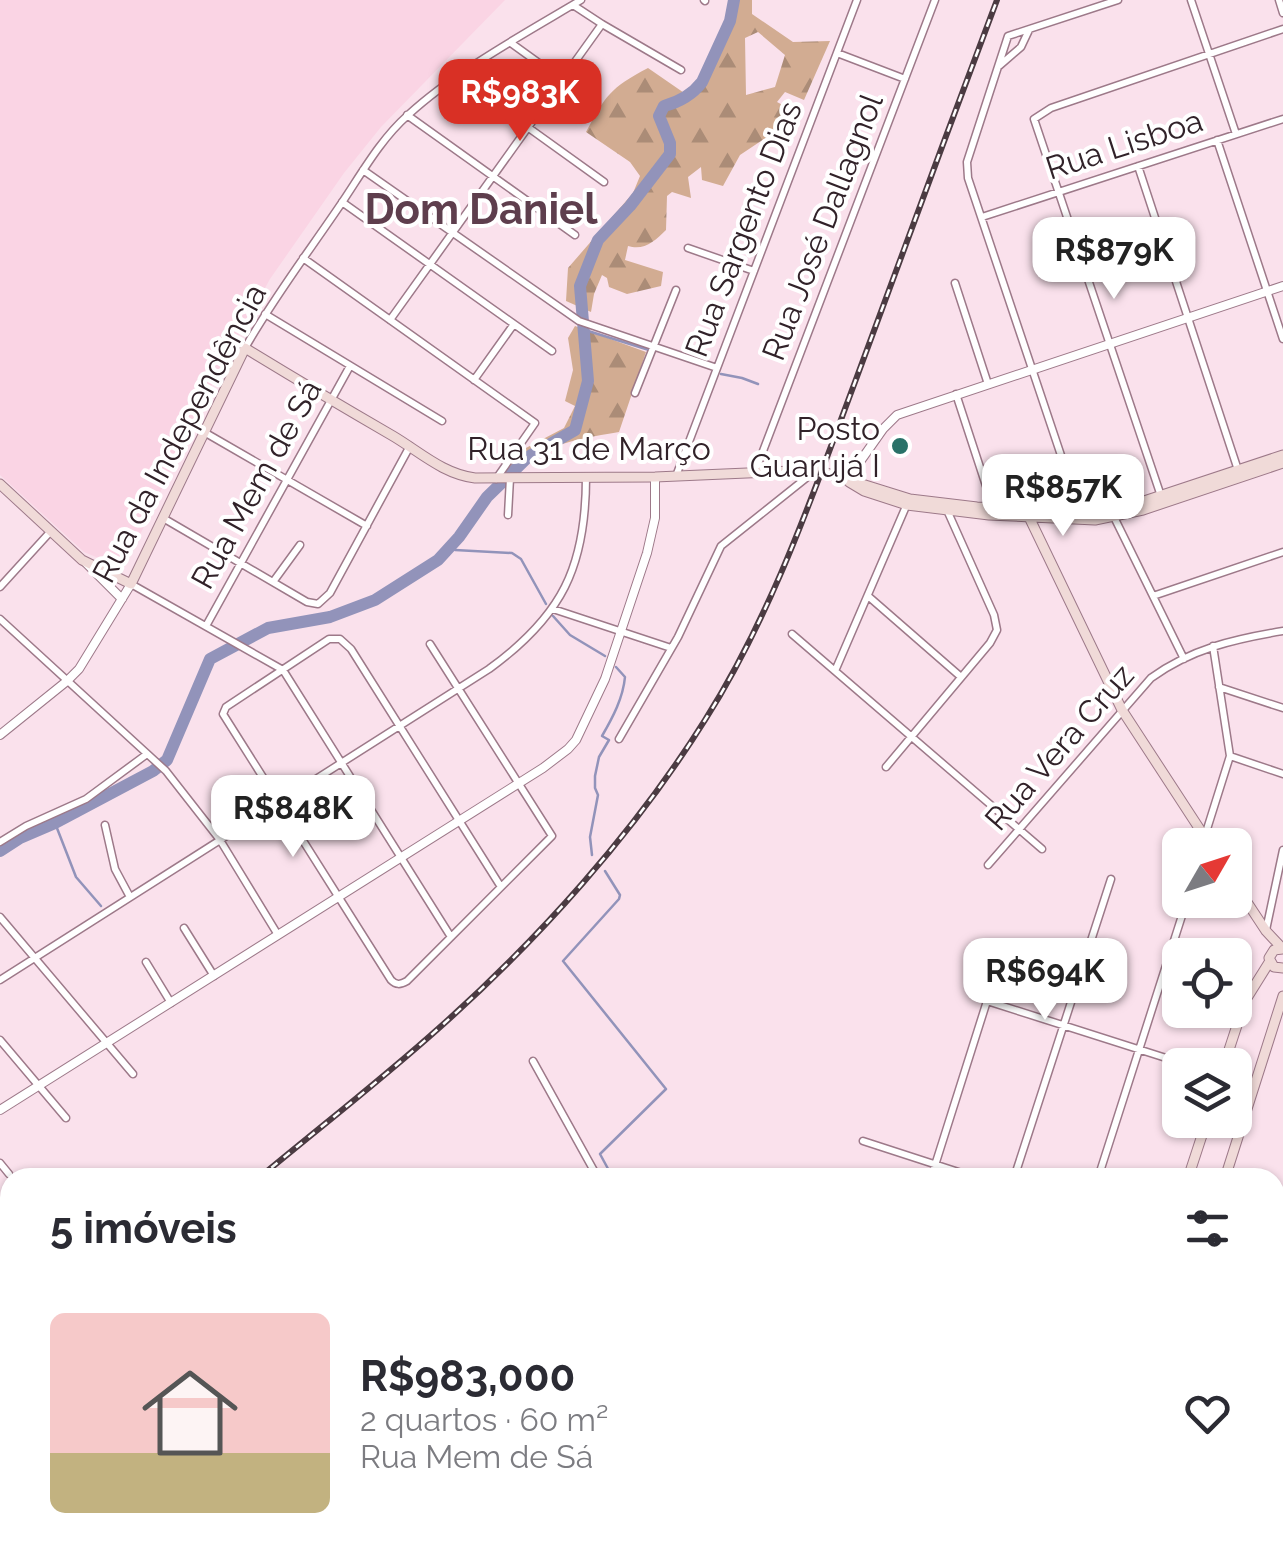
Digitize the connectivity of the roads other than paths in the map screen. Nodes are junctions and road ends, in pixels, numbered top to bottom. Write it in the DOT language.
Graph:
graph roads {
  1 [pos="857,0"];
  2 [pos="935,0"];
  3 [pos="1118,0"];
  4 [pos="1191,0"];
  5 [pos="1278,0"];
  6 [pos="577,2"];
  7 [pos="1283,13"];
  8 [pos="602,24"];
  9 [pos="1029,29"];
  10 [pos="1283,29"];
  11 [pos="511,43"];
  12 [pos="837,53"];
  13 [pos="1209,54"];
  14 [pos="997,67"];
  15 [pos="681,70"];
  16 [pos="458,77"];
  17 [pos="905,79"];
  18 [pos="562,80"];
  19 [pos="590,100"];
  20 [pos="408,115"];
  21 [pos="1283,118"];
  22 [pos="528,128"];
  23 [pos="1236,134"];
  24 [pos="1217,140"];
  25 [pos="1138,166"];
  26 [pos="363,170"];
  27 [pos="493,176"];
  28 [pos="604,182"];
  29 [pos="1058,192"];
  30 [pos="342,202"];
  31 [pos="982,217"];
  32 [pos="452,233"];
  33 [pos="576,235"];
  34 [pos="688,248"];
  35 [pos="303,258"];
  36 [pos="430,264"];
  37 [pos="754,271"];
  38 [pos="955,283"];
  39 [pos="1283,286"];
  40 [pos="676,290"];
  41 [pos="1267,291"];
  42 [pos="265,314"];
  43 [pos="1188,318"];
  44 [pos="390,320"];
  45 [pos="514,324"];
  46 [pos="1283,340"];
  47 [pos="1109,344"];
  48 [pos="654,347"];
  49 [pos="245,348"];
  50 [pos="552,351"];
  51 [pos="350,366"];
  52 [pos="717,368"];
  53 [pos="1032,369"];
  54 [pos="474,380"];
  55 [pos="988,384"];
  56 [pos="636,393"];
  57 [pos="956,394"];
  58 [pos="332,400"];
  59 [pos="442,421"];
  60 [pos="204,432"];
  61 [pos="410,446"];
  62 [pos="1283,455"];
  63 [pos="1283,463"];
  64 [pos="816,470"];
  65 [pos="1238,470"];
  66 [pos="755,472"];
  67 [pos="655,476"];
  68 [pos="676,476"];
  69 [pos="586,477"];
  70 [pos="501,479"];
  71 [pos="287,480"];
  72 [pos="847,480"];
  73 [pos="0,484"];
  74 [pos="1160,496"];
  75 [pos="908,502"];
  76 [pos="946,508"];
  77 [pos="993,508"];
  78 [pos="1080,513"];
  79 [pos="508,514"];
  80 [pos="1027,514"];
  81 [pos="1114,517"];
  82 [pos="163,518"];
  83 [pos="367,526"];
  84 [pos="51,531"];
  85 [pos="300,545"];
  86 [pos="1283,552"];
  87 [pos="82,560"];
  88 [pos="241,564"];
  89 [pos="273,582"];
  90 [pos="131,584"];
  91 [pos="0,587"];
  92 [pos="868,596"];
  93 [pos="1153,596"];
  94 [pos="122,598"];
  95 [pos="553,609"];
  96 [pos="0,619"];
  97 [pos="206,626"];
  98 [pos="1283,631"];
  99 [pos="622,632"];
  100 [pos="792,634"];
  101 [pos="430,644"];
  102 [pos="1213,646"];
  103 [pos="671,648"];
  104 [pos="1184,659"];
  105 [pos="283,670"];
  106 [pos="835,671"];
  107 [pos="962,677"];
  108 [pos="67,681"];
  109 [pos="1220,687"];
  110 [pos="458,689"];
  111 [pos="1283,708"];
  112 [pos="1122,710"];
  113 [pos="400,726"];
  114 [pos="0,735"];
  115 [pos="912,736"];
  116 [pos="619,739"];
  117 [pos="146,754"];
  118 [pos="1230,756"];
  119 [pos="342,763"];
  120 [pos="886,767"];
  121 [pos="1283,774"];
  122 [pos="518,784"];
  123 [pos="278,803"];
  124 [pos="459,821"];
  125 [pos="105,826"];
  126 [pos="1196,828"];
  127 [pos="1209,828"];
  128 [pos="1019,829"];
  129 [pos="220,840"];
  130 [pos="0,842"];
  131 [pos="1042,849"];
  132 [pos="1283,850"];
  133 [pos="401,858"];
  134 [pos="988,865"];
  135 [pos="1111,880"];
  136 [pos="501,887"];
  137 [pos="130,897"];
  138 [pos="338,897"];
  139 [pos="1252,910"];
  140 [pos="0,917"];
  141 [pos="1181,918"];
  142 [pos="184,928"];
  143 [pos="1266,931"];
  144 [pos="278,935"];
  145 [pos="451,937"];
  146 [pos="1277,953"];
  147 [pos="35,958"];
  148 [pos="146,962"];
  149 [pos="1283,968"];
  150 [pos="214,976"];
  151 [pos="0,980"];
  152 [pos="1283,996"];
  153 [pos="170,1003"];
  154 [pos="1064,1025"];
  155 [pos="0,1040"];
  156 [pos="107,1043"];
  157 [pos="1230,1048"];
  158 [pos="1139,1049"];
  159 [pos="1162,1057"];
  160 [pos="533,1061"];
  161 [pos="133,1074"];
  162 [pos="39,1086"];
  163 [pos="0,1110"];
  164 [pos="66,1118"];
  165 [pos="1200,1138"];
  166 [pos="863,1141"];
  167 [pos="935,1164"];
  168 [pos="592,1168"];
  169 [pos="934,1168"];
  170 [pos="947,1168"];
  171 [pos="1017,1168"];
  172 [pos="1101,1168"];
  173 [pos="1191,1168"];
  174 [pos="1228,1168"];
  1 -- 12 [label="street, Rua Sargento Dias"];
  2 -- 17 [label="street, Rua José Dallagnol"];
  3 -- 9 [label="street"];
  4 -- 13 [label="street"];
  5 -- 7 [label="street"];
  6 -- 8 [label="street"];
  6 -- 11 [label="street, Rua da Independência"];
  8 -- 15 [label="street"];
  8 -- 18 [label="street"];
  9 -- 14 [label="street"];
  9 -- 14 [label="street"];
  10 -- 13 [label="street"];
  11 -- 16 [label="street, Rua da Independência"];
  11 -- 18 [label="street"];
  12 -- 17 [label="street"];
  12 -- 37 [label="street, Rua Sargento Dias"];
  13 -- 23 [label="street"];
  13 -- 29 [label="street"];
  14 -- 31 [label="street"];
  16 -- 20 [label="street, Rua da Independência"];
  16 -- 22 [label="street"];
  17 -- 66 [label="street, Rua José Dallagnol"];
  18 -- 19 [label="street"];
  18 -- 22 [label="street"];
  20 -- 26 [label="street, Rua da Independência"];
  20 -- 27 [label="street"];
  21 -- 23 [label="street, Rua Lisboa"];
  22 -- 27 [label="street"];
  22 -- 28 [label="street"];
  23 -- 24 [label="street, Rua Lisboa"];
  24 -- 25 [label="street, Rua Lisboa"];
  24 -- 41 [label="street"];
  25 -- 29 [label="street, Rua Lisboa"];
  25 -- 43 [label="street"];
  26 -- 30 [label="street, Rua da Independência"];
  26 -- 32 [label="street"];
  27 -- 32 [label="street"];
  27 -- 33 [label="street"];
  29 -- 31 [label="street, Rua Lisboa"];
  29 -- 47 [label="street"];
  30 -- 35 [label="street, Rua da Independência"];
  30 -- 36 [label="street"];
  31 -- 53 [label="street"];
  32 -- 36 [label="street"];
  32 -- 48 [label="street"];
  34 -- 37 [label="street"];
  35 -- 42 [label="street, Rua da Independência"];
  35 -- 44 [label="street"];
  36 -- 44 [label="street"];
  36 -- 45 [label="street"];
  37 -- 52 [label="street, Rua Sargento Dias"];
  38 -- 55 [label="street"];
  39 -- 41 [label="street"];
  40 -- 48 [label="street"];
  41 -- 43 [label="street"];
  41 -- 46 [label="street"];
  42 -- 49 [label="street, Rua da Independência"];
  42 -- 51 [label="street"];
  43 -- 47 [label="street"];
  43 -- 65 [label="street"];
  44 -- 54 [label="street"];
  45 -- 50 [label="street"];
  45 -- 54 [label="street"];
  47 -- 53 [label="street"];
  47 -- 74 [label="street"];
  48 -- 52 [label="street"];
  48 -- 56 [label="street"];
  49 -- 58 [label="main road, Rua 31 de Março"];
  49 -- 60 [label="main road, Rua da Independência"];
  51 -- 58 [label="street, Rua Mem de Sá"];
  51 -- 59 [label="street"];
  52 -- 68 [label="street, Rua Sargento Dias"];
  53 -- 55 [label="street"];
  53 -- 78 [label="street"];
  54 -- 70 [label="street"];
  55 -- 57 [label="street"];
  57 -- 72 [label="street"];
  57 -- 77 [label="street"];
  58 -- 61 [label="main road, Rua 31 de Março"];
  58 -- 71 [label="street, Rua Mem de Sá"];
  60 -- 71 [label="street"];
  60 -- 82 [label="main road, Rua da Independência"];
  61 -- 70 [label="main road, Rua 31 de Março"];
  61 -- 83 [label="street"];
  62 -- 65 [label="main road, Rua 31 de Março"];
  63 -- 81 [label="main road, Rua 31 de Março"];
  64 -- 66 [label="main road, Rua 31 de Março"];
  64 -- 72 [label="main road, Rua 31 de Março"];
  64 -- 103 [label="street"];
  65 -- 74 [label="main road, Rua 31 de Março"];
  66 -- 68 [label="main road, Rua 31 de Março"];
  67 -- 68 [label="main road, Rua 31 de Março"];
  67 -- 69 [label="main road, Rua 31 de Março"];
  67 -- 99 [label="street"];
  69 -- 70 [label="main road, Rua 31 de Março"];
  69 -- 95 [label="street"];
  70 -- 79 [label="street"];
  71 -- 83 [label="street"];
  71 -- 88 [label="street, Rua Mem de Sá"];
  72 -- 75 [label="main road, Rua 31 de Março"];
  73 -- 84 [label="main road"];
  74 -- 78 [label="main road, Rua 31 de Março"];
  75 -- 76 [label="main road, Rua 31 de Março"];
  75 -- 92 [label="street"];
  76 -- 77 [label="main road, Rua 31 de Março"];
  76 -- 80 [label="main road, Rua 31 de Março"];
  76 -- 107 [label="street"];
  77 -- 80 [label="main road, Rua 31 de Março"];
  78 -- 80 [label="main road, Rua 31 de Março"];
  80 -- 81 [label="main road, Rua 31 de Março"];
  80 -- 112 [label="main road"];
  81 -- 93 [label="street"];
  82 -- 88 [label="street"];
  82 -- 90 [label="main road, Rua da Independência"];
  83 -- 89 [label="street"];
  84 -- 87 [label="main road"];
  84 -- 91 [label="street"];
  85 -- 89 [label="street"];
  86 -- 93 [label="street"];
  87 -- 90 [label="main road"];
  87 -- 94 [label="street"];
  88 -- 89 [label="street"];
  88 -- 97 [label="street, Rua Mem de Sá"];
  90 -- 94 [label="street, Rua da Independência"];
  90 -- 97 [label="street"];
  92 -- 106 [label="street"];
  92 -- 107 [label="street"];
  93 -- 104 [label="street"];
  94 -- 108 [label="street, Rua da Independência"];
  95 -- 99 [label="street"];
  95 -- 110 [label="street"];
  96 -- 108 [label="street"];
  97 -- 105 [label="street"];
  98 -- 102 [label="street, Rua Vera Cruz"];
  99 -- 103 [label="street"];
  99 -- 122 [label="street"];
  100 -- 106 [label="street"];
  101 -- 110 [label="street"];
  102 -- 104 [label="street, Rua Vera Cruz"];
  102 -- 109 [label="street"];
  103 -- 116 [label="street"];
  104 -- 112 [label="street, Rua Vera Cruz"];
  105 -- 113 [label="street"];
  105 -- 119 [label="street"];
  105 -- 123 [label="street"];
  106 -- 115 [label="street"];
  107 -- 115 [label="street"];
  108 -- 114 [label="street, Rua da Independência"];
  108 -- 117 [label="street"];
  109 -- 111 [label="street"];
  109 -- 118 [label="street"];
  110 -- 113 [label="street"];
  110 -- 122 [label="street"];
  112 -- 126 [label="main road"];
  112 -- 128 [label="street, Rua Vera Cruz"];
  113 -- 119 [label="street"];
  113 -- 124 [label="street"];
  115 -- 120 [label="street"];
  115 -- 128 [label="street"];
  117 -- 129 [label="street"];
  117 -- 130 [label="street"];
  118 -- 121 [label="street"];
  118 -- 127 [label="street"];
  119 -- 123 [label="street"];
  119 -- 133 [label="street"];
  122 -- 124 [label="street"];
  122 -- 136 [label="street"];
  123 -- 129 [label="street"];
  123 -- 138 [label="street"];
  124 -- 133 [label="street"];
  124 -- 136 [label="street"];
  125 -- 137 [label="street"];
  128 -- 131 [label="street"];
  128 -- 134 [label="street, Rua Vera Cruz"];
  129 -- 137 [label="street"];
  129 -- 144 [label="street"];
  132 -- 143 [label="street"];
  133 -- 138 [label="street"];
  133 -- 145 [label="street"];
  135 -- 154 [label="street"];
  136 -- 145 [label="street"];
  137 -- 147 [label="street"];
  138 -- 144 [label="street"];
  138 -- 145 [label="street"];
  139 -- 143 [label="main road"];
  140 -- 147 [label="street"];
  141 -- 158 [label="street"];
  142 -- 150 [label="street"];
  143 -- 146 [label="main road"];
  144 -- 150 [label="street"];
  146 -- 149 [label="main road"];
  146 -- 157 [label="main road"];
  147 -- 151 [label="street"];
  147 -- 156 [label="street"];
  148 -- 153 [label="street"];
  150 -- 153 [label="street"];
  152 -- 174 [label="main road"];
  153 -- 156 [label="street"];
  154 -- 158 [label="street"];
  154 -- 167 [label="street"];
  154 -- 171 [label="street"];
  155 -- 162 [label="street"];
  156 -- 161 [label="street"];
  156 -- 162 [label="street"];
  158 -- 159 [label="street"];
  158 -- 172 [label="street"];
  160 -- 168 [label="street"];
  162 -- 163 [label="street"];
  162 -- 164 [label="street"];
  165 -- 173 [label="main road"];
  166 -- 167 [label="street"];
  167 -- 169 [label="street"];
  167 -- 170 [label="street"];
}
